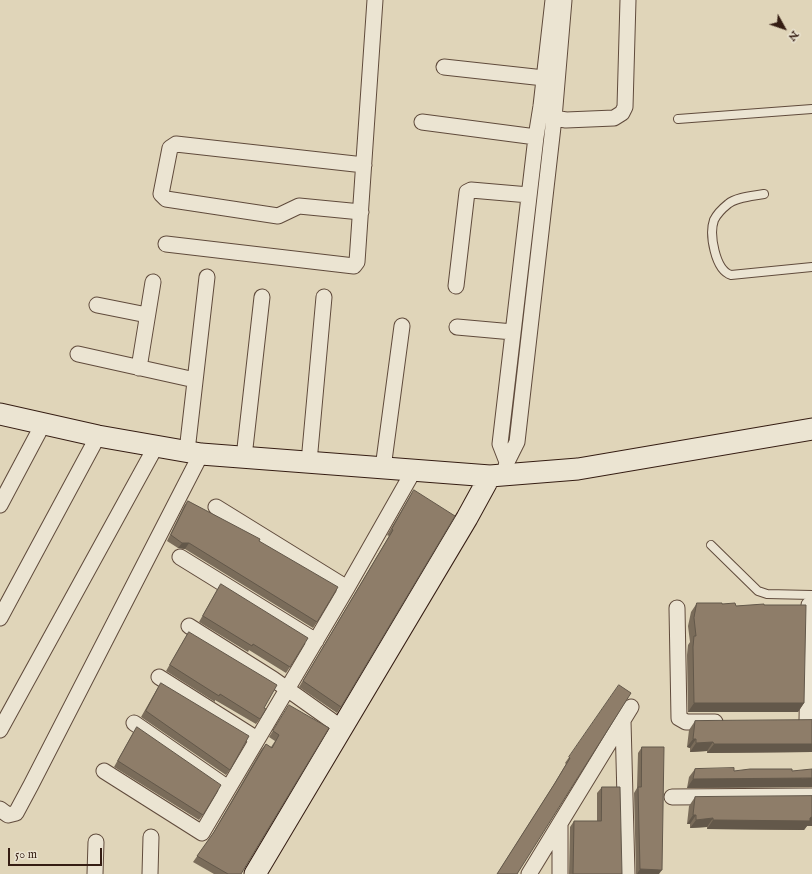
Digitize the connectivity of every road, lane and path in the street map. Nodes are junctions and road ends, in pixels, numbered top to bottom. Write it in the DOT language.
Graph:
graph roads {
  1 [pos="375,0"];
  2 [pos="553,0"];
  3 [pos="564,0"];
  4 [pos="628,0"];
  5 [pos="444,67"];
  6 [pos="544,78"];
  7 [pos="542,106"];
  8 [pos="812,109"];
  9 [pos="554,118"];
  10 [pos="678,119"];
  11 [pos="422,122"];
  12 [pos="536,137"];
  13 [pos="364,165"];
  14 [pos="764,194"];
  15 [pos="529,195"];
  16 [pos="361,212"];
  17 [pos="166,244"];
  18 [pos="812,266"];
  19 [pos="207,277"];
  20 [pos="153,282"];
  21 [pos="456,286"];
  22 [pos="518,292"];
  23 [pos="534,293"];
  24 [pos="262,297"];
  25 [pos="324,297"];
  26 [pos="97,305"];
  27 [pos="147,315"];
  28 [pos="402,326"];
  29 [pos="457,327"];
  30 [pos="513,332"];
  31 [pos="78,354"];
  32 [pos="139,368"];
  33 [pos="195,380"];
  34 [pos="0,414"];
  35 [pos="43,424"];
  36 [pos="812,429"];
  37 [pos="98,436"];
  38 [pos="156,446"];
  39 [pos="194,452"];
  40 [pos="244,457"];
  41 [pos="309,462"];
  42 [pos="383,468"];
  43 [pos="414,470"];
  44 [pos="500,471"];
  45 [pos="0,505"];
  46 [pos="216,507"];
  47 [pos="711,545"];
  48 [pos="180,557"];
  49 [pos="347,588"];
  50 [pos="811,600"];
  51 [pos="677,608"];
  52 [pos="0,618"];
  53 [pos="189,626"];
  54 [pos="316,641"];
  55 [pos="159,677"];
  56 [pos="287,689"];
  57 [pos="631,707"];
  58 [pos="623,721"];
  59 [pos="731,722"];
  60 [pos="792,722"];
  61 [pos="810,722"];
  62 [pos="134,723"];
  63 [pos="342,728"];
  64 [pos="0,730"];
  65 [pos="257,739"];
  66 [pos="104,771"];
  67 [pos="228,788"];
  68 [pos="812,796"];
  69 [pos="672,798"];
  70 [pos="0,809"];
  71 [pos="560,824"];
  72 [pos="152,837"];
  73 [pos="96,842"];
  74 [pos="95,874"];
  75 [pos="150,874"];
  76 [pos="255,874"];
  77 [pos="529,874"];
  78 [pos="560,874"];
  79 [pos="627,874"];
  1 -- 13 [label="street"];
  2 -- 6 [label="street"];
  3 -- 9 [label="street"];
  4 -- 9 [label="street"];
  5 -- 6 [label="street"];
  6 -- 7 [label="street"];
  7 -- 9 [label="street"];
  7 -- 12 [label="street"];
  8 -- 10 [label="lane"];
  9 -- 23 [label="street"];
  11 -- 12 [label="street"];
  12 -- 15 [label="street"];
  13 -- 16 [label="street"];
  13 -- 16 [label="street"];
  14 -- 18 [label="lane"];
  15 -- 21 [label="street"];
  15 -- 22 [label="street"];
  16 -- 17 [label="street"];
  19 -- 33 [label="street"];
  20 -- 27 [label="street"];
  22 -- 23 [label="street"];
  22 -- 30 [label="street"];
  23 -- 44 [label="street"];
  24 -- 40 [label="street"];
  25 -- 41 [label="street"];
  26 -- 27 [label="street"];
  27 -- 32 [label="street"];
  28 -- 42 [label="street"];
  29 -- 30 [label="street"];
  30 -- 44 [label="street"];
  31 -- 32 [label="street"];
  32 -- 33 [label="street"];
  33 -- 39 [label="street"];
  34 -- 35 [label="street"];
  35 -- 37 [label="street"];
  35 -- 45 [label="street"];
  36 -- 44 [label="street"];
  37 -- 38 [label="street"];
  37 -- 52 [label="street"];
  38 -- 39 [label="street"];
  38 -- 64 [label="street"];
  39 -- 40 [label="street"];
  39 -- 70 [label="street"];
  40 -- 41 [label="street"];
  41 -- 42 [label="street"];
  42 -- 43 [label="street"];
  43 -- 44 [label="street"];
  43 -- 49 [label="street"];
  44 -- 63 [label="street"];
  46 -- 49 [label="street"];
  47 -- 50 [label="lane"];
  48 -- 54 [label="street"];
  49 -- 54 [label="street"];
  50 -- 61 [label="street"];
  51 -- 59 [label="street"];
  53 -- 56 [label="street"];
  54 -- 56 [label="street"];
  55 -- 65 [label="street"];
  56 -- 63 [label="street"];
  56 -- 65 [label="street"];
  57 -- 58 [label="street"];
  58 -- 71 [label="street"];
  58 -- 79 [label="street"];
  60 -- 61 [label="street"];
  62 -- 67 [label="street"];
  63 -- 76 [label="street"];
  65 -- 67 [label="street"];
  66 -- 67 [label="street"];
  68 -- 69 [label="street"];
  71 -- 77 [label="street"];
  71 -- 78 [label="street"];
  72 -- 75 [label="street"];
  73 -- 74 [label="street"];
}
